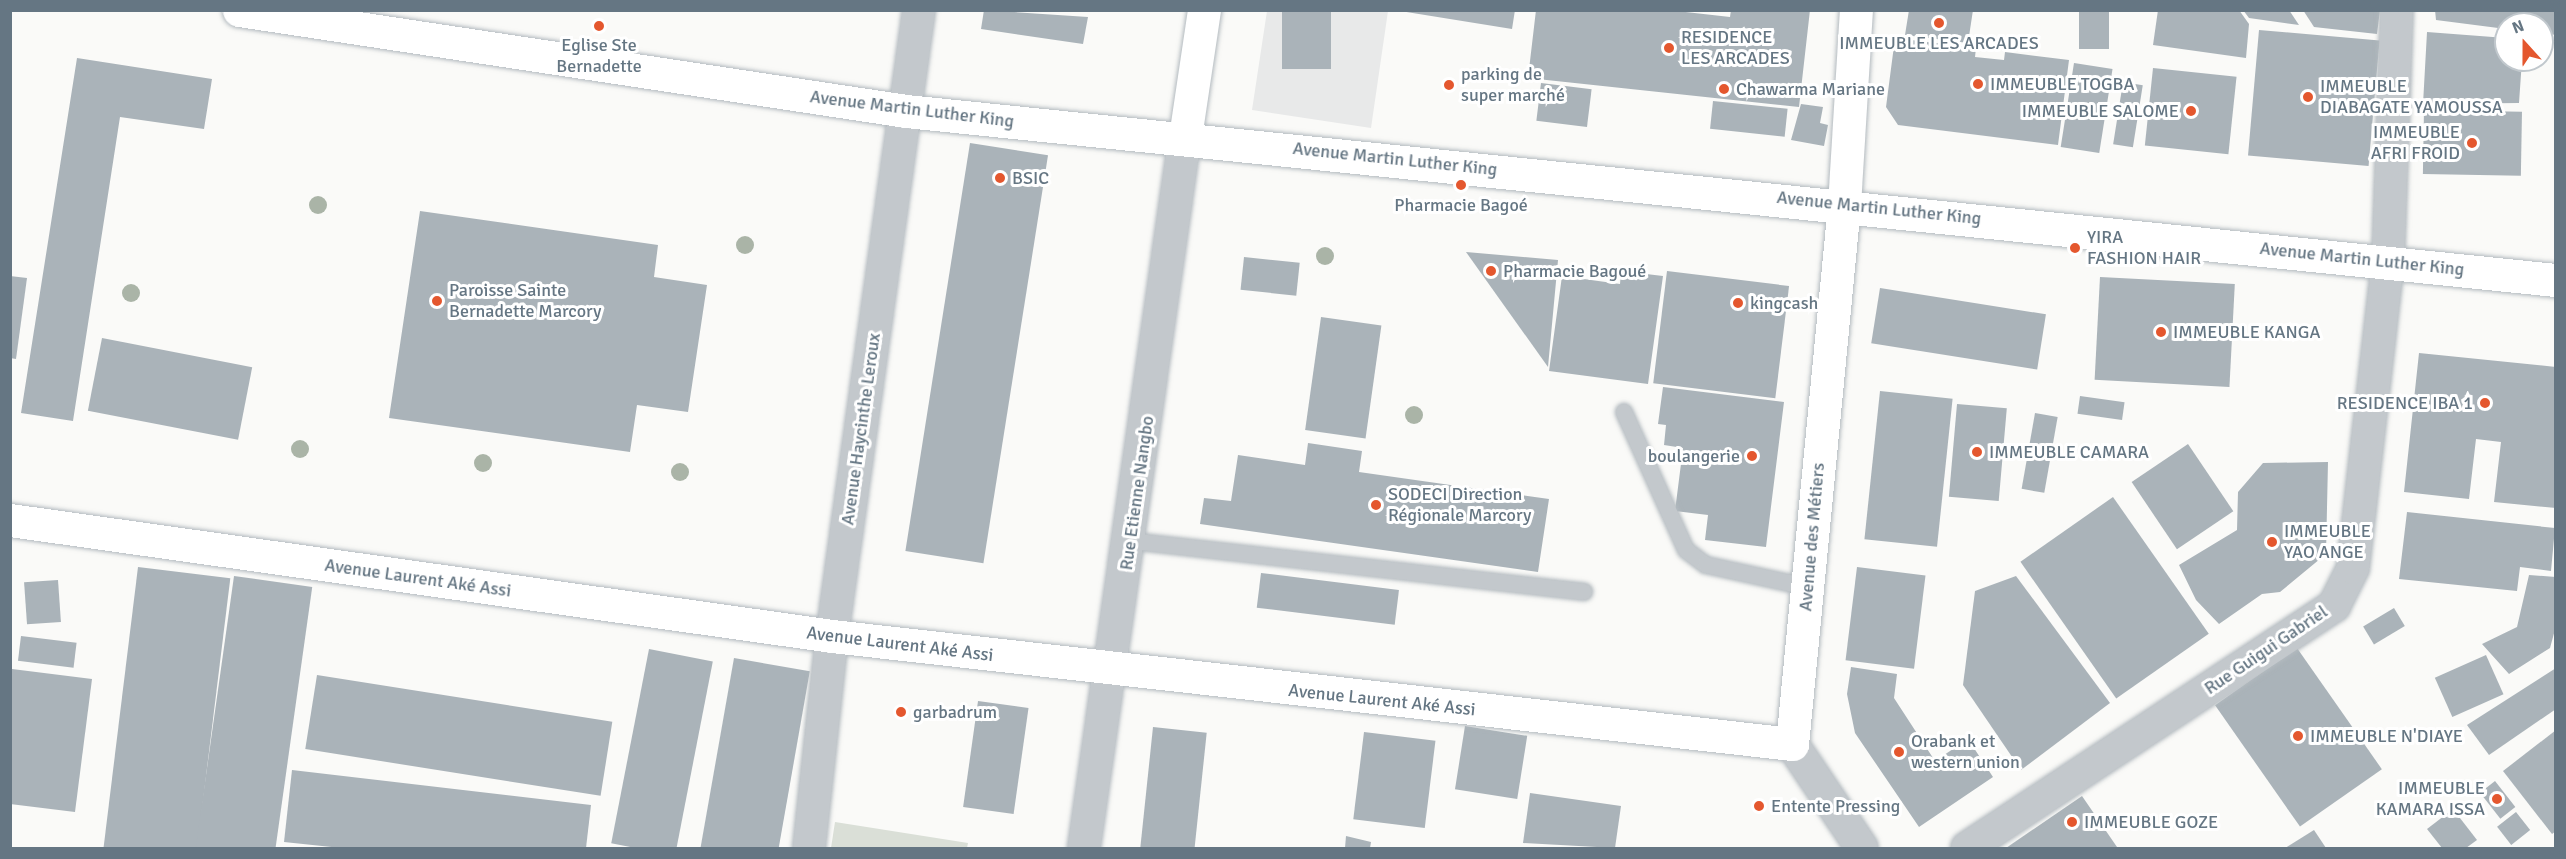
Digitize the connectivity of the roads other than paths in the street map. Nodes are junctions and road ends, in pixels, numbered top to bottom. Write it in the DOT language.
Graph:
graph roads {
  1 [pos="239,10"];
  2 [pos="919,10"];
  3 [pos="1204,10"];
  4 [pos="1856,10"];
  5 [pos="2397,10"];
  6 [pos="906,111"];
  7 [pos="1185,137"];
  8 [pos="1844,205"];
  9 [pos="2388,262"];
  10 [pos="2556,279"];
  11 [pos="1624,412"];
  12 [pos="10,520"];
  13 [pos="1131,541"];
  14 [pos="1807,587"];
  15 [pos="1584,592"];
  16 [pos="832,636"];
  17 [pos="1110,671"];
  18 [pos="1792,744"];
  19 [pos="809,849"];
  20 [pos="1084,849"];
  21 [pos="1862,849"];
  22 [pos="1967,849"];
  1 -- 6 [label="street, Avenue Martin Luther King"];
  2 -- 6 [label="street, Avenue Haycinthe Leroux"];
  3 -- 7 [label="street"];
  4 -- 8 [label="street, Avenue des Métiers"];
  5 -- 9 [label="street, Rue Guigui Gabriel"];
  6 -- 7 [label="street, Avenue Martin Luther King"];
  6 -- 16 [label="street, Avenue Haycinthe Leroux"];
  7 -- 8 [label="street, Avenue Martin Luther King"];
  7 -- 13 [label="street, Rue Etienne Nangbo"];
  8 -- 9 [label="street, Avenue Martin Luther King"];
  8 -- 14 [label="street, Avenue des Métiers"];
  9 -- 10 [label="street, Avenue Martin Luther King"];
  9 -- 22 [label="street, Rue Guigui Gabriel"];
  11 -- 14 [label="lane"];
  12 -- 16 [label="street, Avenue Laurent Aké Assi"];
  13 -- 15 [label="lane"];
  13 -- 17 [label="street, Rue Etienne Nangbo"];
  14 -- 18 [label="street, Avenue des Métiers"];
  16 -- 17 [label="street, Avenue Laurent Aké Assi"];
  16 -- 19 [label="street, Avenue Haycinthe Leroux"];
  17 -- 18 [label="street, Avenue Laurent Aké Assi"];
  17 -- 20 [label="street, Rue Etienne Nangbo"];
  18 -- 21 [label="street"];
}
